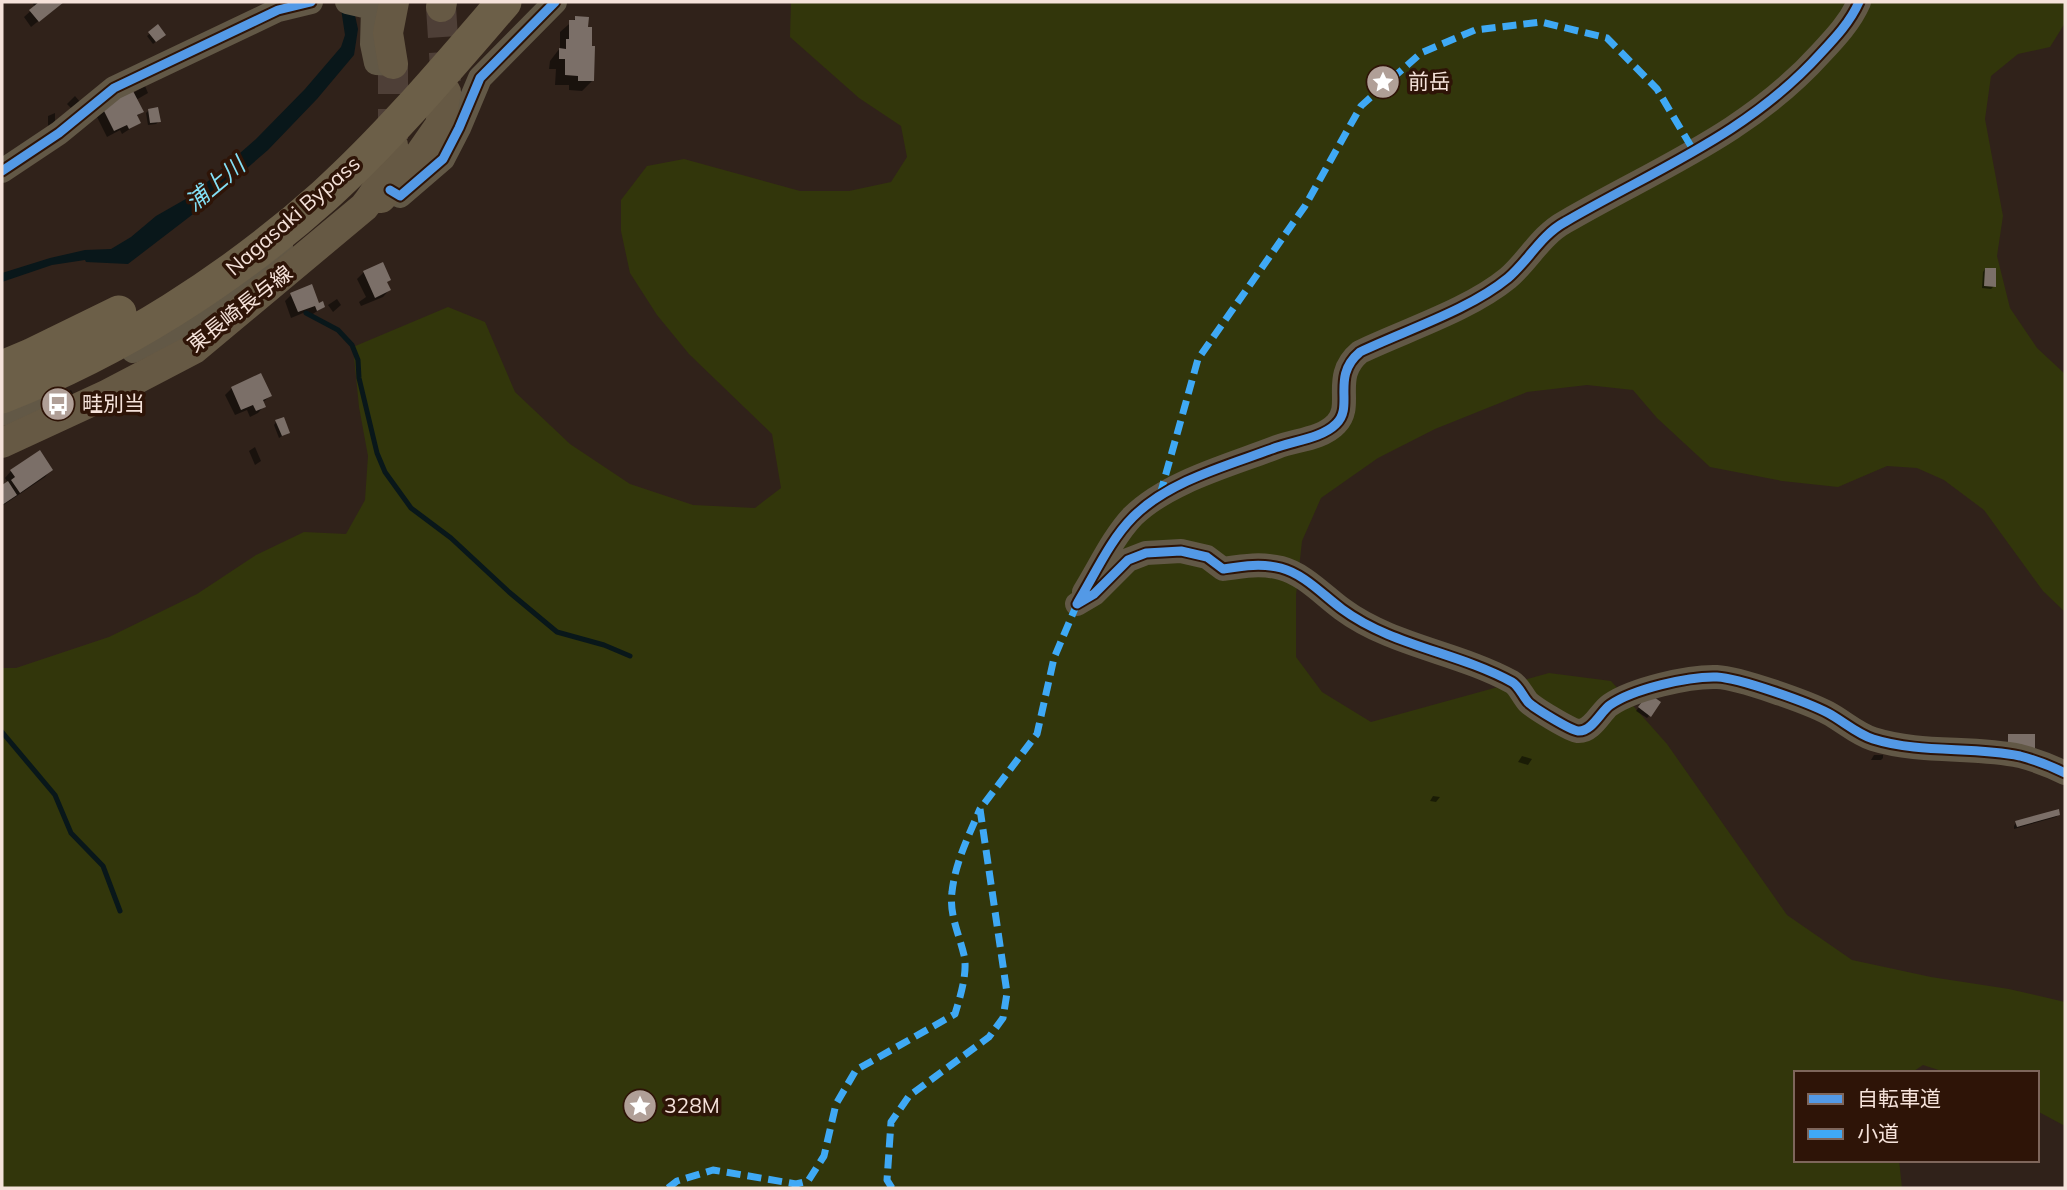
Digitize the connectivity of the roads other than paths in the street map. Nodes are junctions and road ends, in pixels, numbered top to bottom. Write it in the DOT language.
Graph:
graph roads {
  1 [pos="311,2"];
  2 [pos="347,2"];
  3 [pos="504,2"];
  4 [pos="555,2"];
  5 [pos="1859,2"];
  6 [pos="452,4"];
  7 [pos="384,5"];
  8 [pos="393,64"];
  9 [pos="446,92"];
  10 [pos="393,145"];
  11 [pos="2,171"];
  12 [pos="390,190"];
  13 [pos="325,195"];
  14 [pos="355,216"];
  15 [pos="2,368"];
  16 [pos="2,396"];
  17 [pos="2,414"];
  18 [pos="2,443"];
  19 [pos="2065,773"];
  1 -- 11 [label="street"];
  2 -- 7 [label="street"];
  3 -- 13 [label="highway, Nagasaki Bypass"];
  4 -- 12 [label="street"];
  5 -- 19 [label="street"];
  6 -- 15 [label="highway, Nagasaki Bypass"];
  7 -- 8 [label="main road"];
  9 -- 12 [label="main road, 東長崎長与線"];
  10 -- 14 [label="main road, 東長崎長与線"];
  12 -- 14 [label="main road, 東長崎長与線"];
  13 -- 16 [label="highway, Nagasaki Bypass"];
  13 -- 17 [label="street"];
  14 -- 18 [label="main road, 東長崎長与線"];
}
